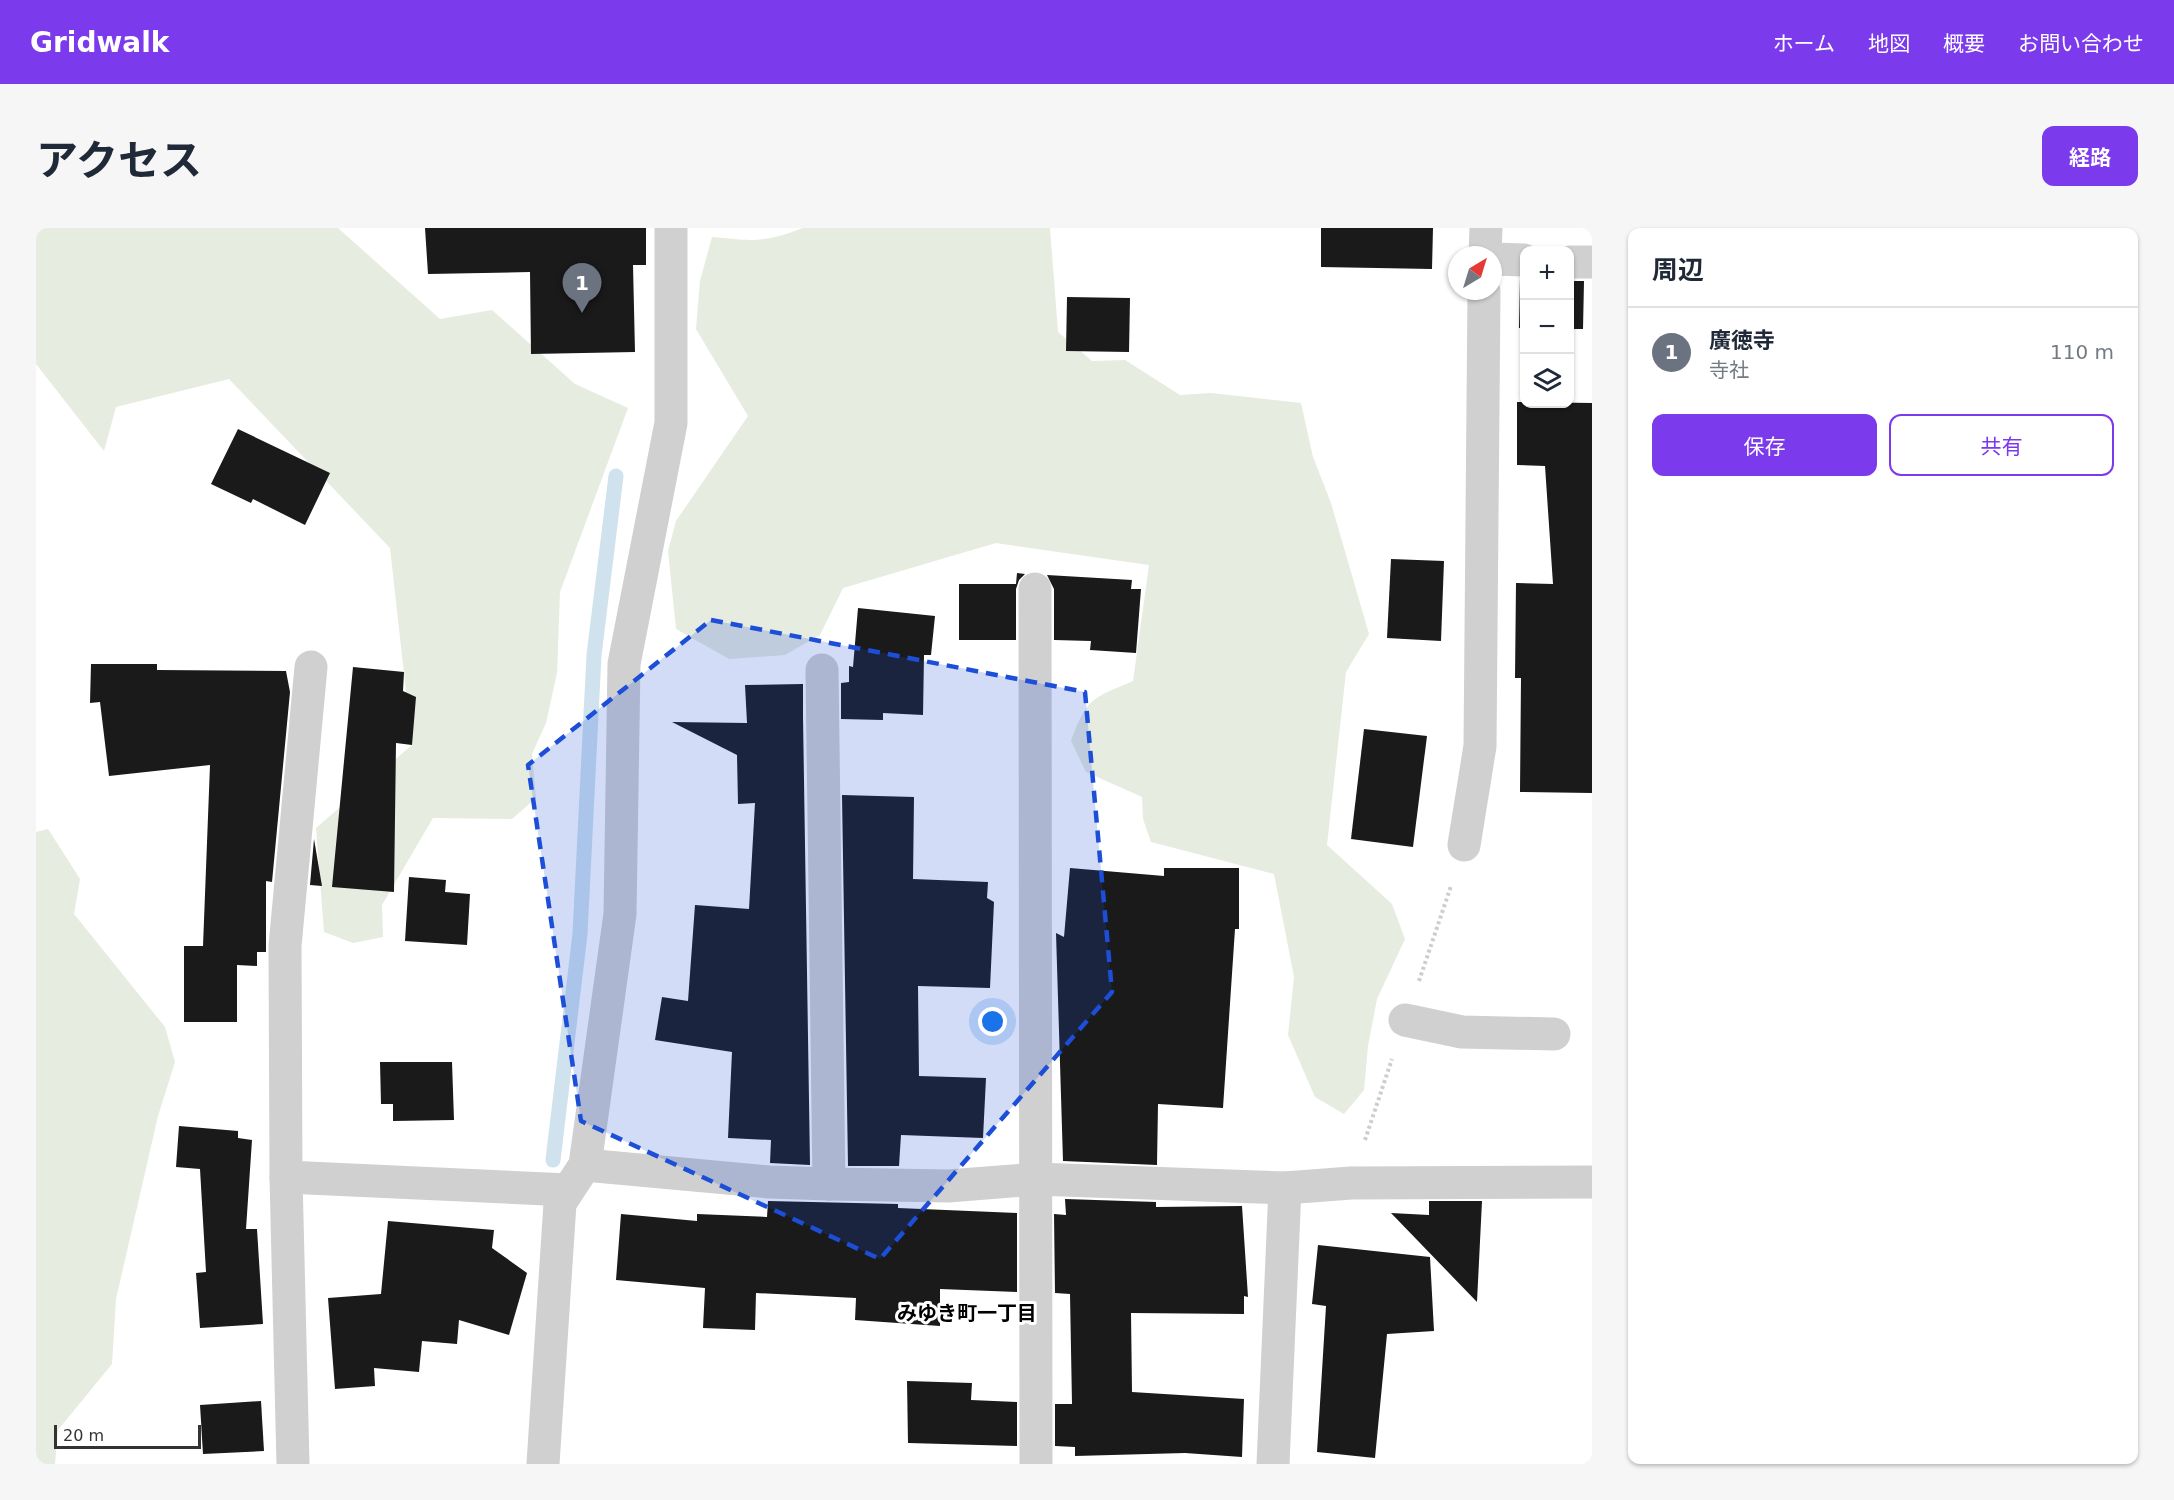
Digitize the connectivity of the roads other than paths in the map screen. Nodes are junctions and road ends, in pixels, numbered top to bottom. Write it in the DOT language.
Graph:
graph roads {
  1 [pos="671,228"];
  2 [pos="1486,228"];
  3 [pos="1485,246"];
  4 [pos="1502,259"];
  5 [pos="1520,260"];
  6 [pos="1574,262"];
  7 [pos="1592,262"];
  8 [pos="1484,300"];
  9 [pos="1035,589"];
  10 [pos="311,667"];
  11 [pos="822,670"];
  12 [pos="1464,845"];
  13 [pos="1405,1020"];
  14 [pos="1554,1034"];
  15 [pos="286,1177"];
  16 [pos="577,1178"];
  17 [pos="1036,1179"];
  18 [pos="1592,1182"];
  19 [pos="829,1184"];
  20 [pos="1285,1188"];
  21 [pos="293,1464"];
  22 [pos="543,1464"];
  23 [pos="1036,1464"];
  24 [pos="1272,1464"];
  1 -- 16 [label="street"];
  2 -- 3 [label="street"];
  4 -- 5 [label="street"];
  6 -- 7 [label="street"];
  8 -- 12 [label="street"];
  9 -- 17 [label="street"];
  10 -- 15 [label="street"];
  11 -- 19 [label="street"];
  13 -- 14 [label="street"];
  15 -- 16 [label="street"];
  15 -- 21 [label="street"];
  16 -- 19 [label="street"];
  16 -- 22 [label="street"];
  17 -- 19 [label="street"];
  17 -- 20 [label="street"];
  17 -- 23 [label="street"];
  18 -- 20 [label="street"];
  20 -- 24 [label="street"];
}
